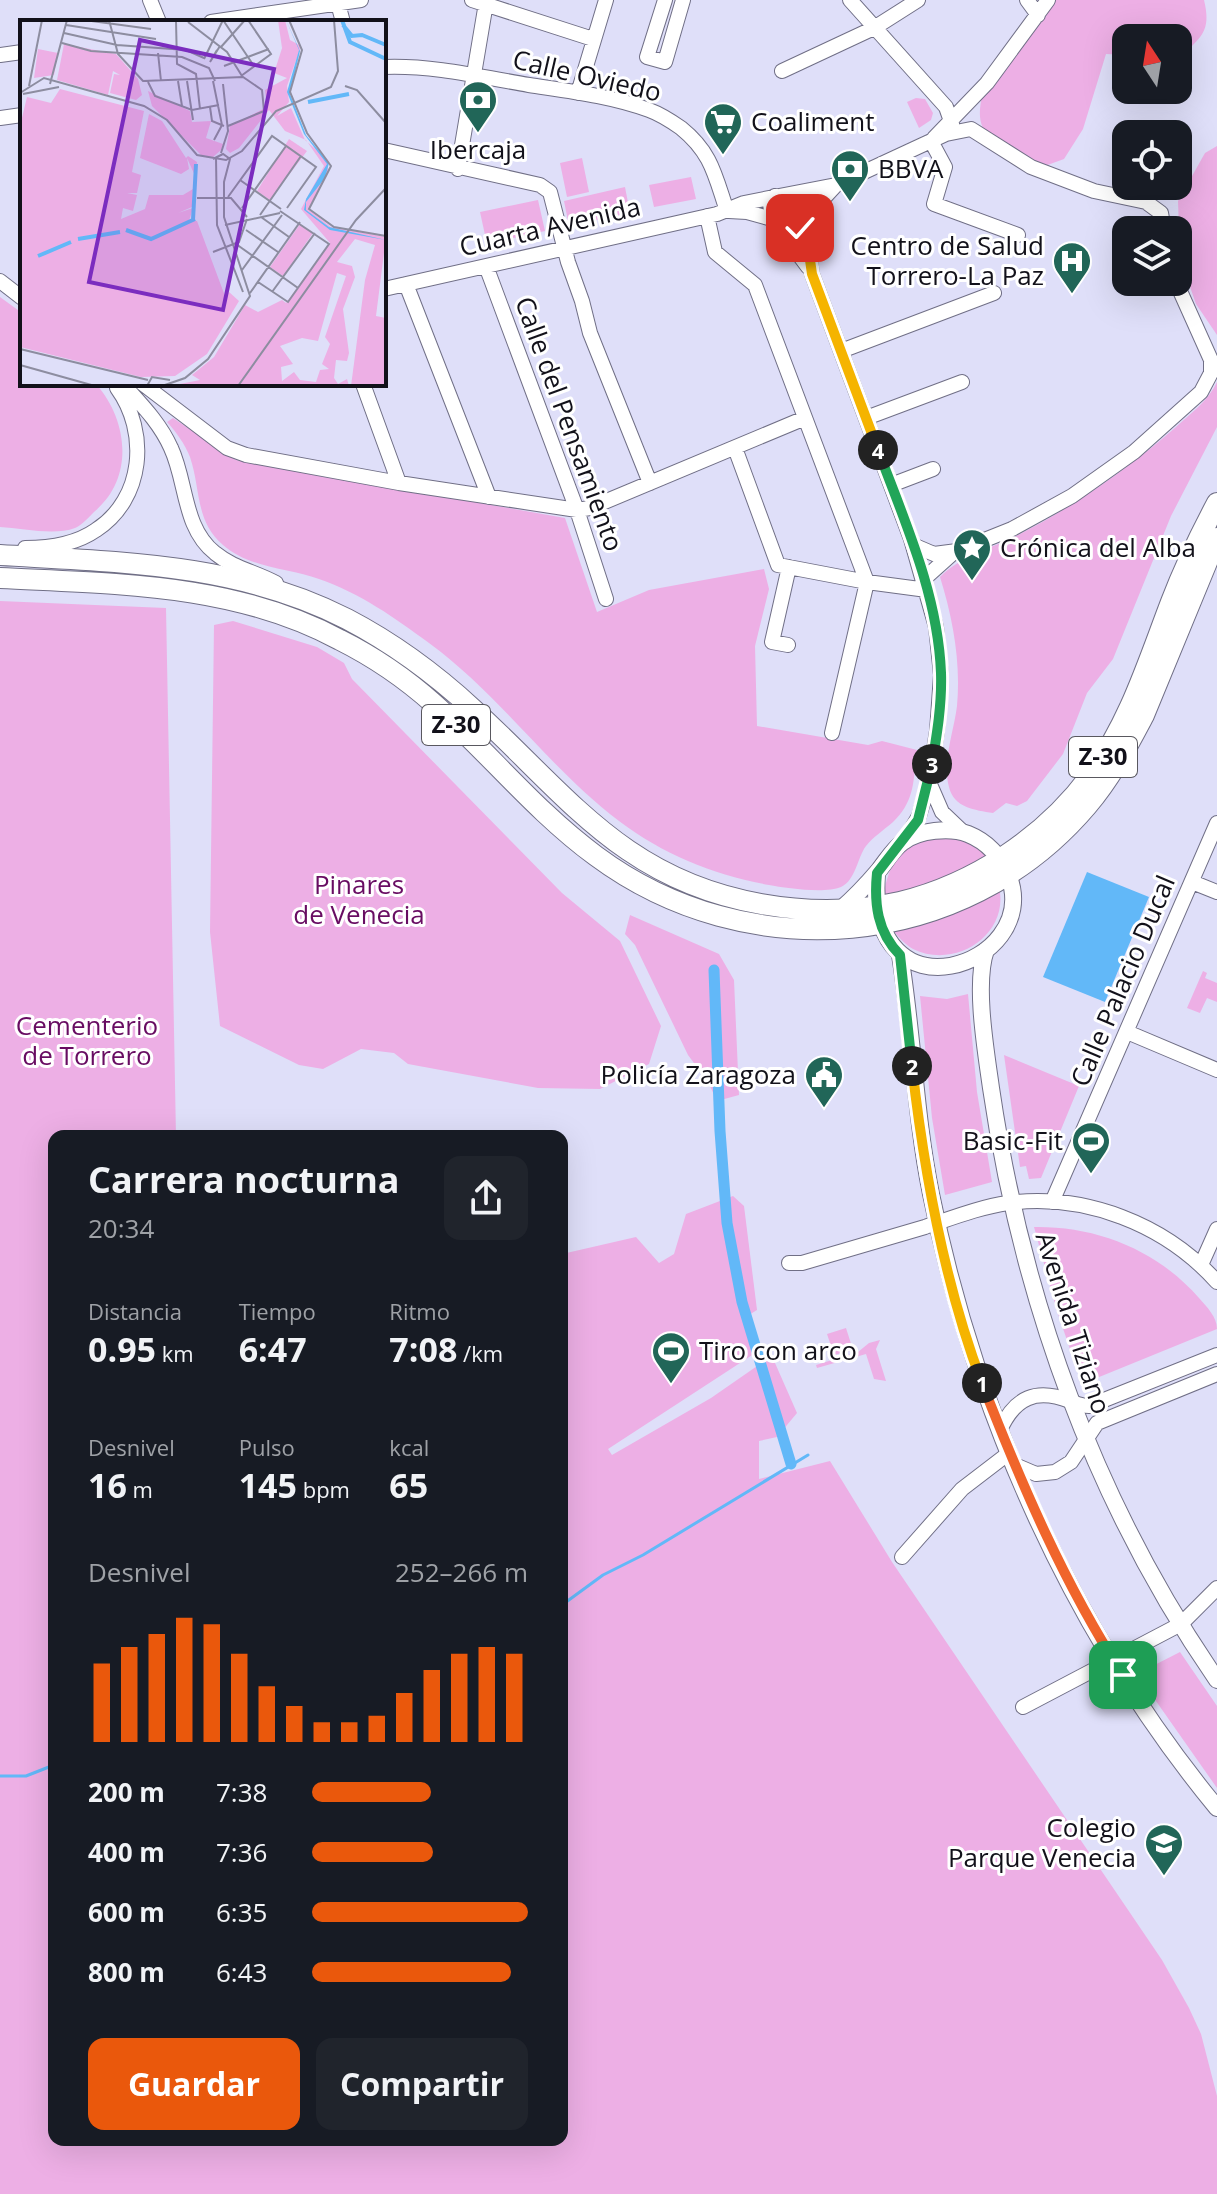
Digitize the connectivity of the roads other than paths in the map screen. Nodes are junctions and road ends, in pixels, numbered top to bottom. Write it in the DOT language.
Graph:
graph roads {
  1 [pos="150,0"];
  2 [pos="361,0"];
  3 [pos="606,0"];
  4 [pos="665,0"];
  5 [pos="683,0"];
  6 [pos="850,0"];
  7 [pos="918,0"];
  8 [pos="1027,0"];
  9 [pos="1048,0"];
  10 [pos="337,1"];
  11 [pos="479,2"];
  12 [pos="1038,15"];
  13 [pos="158,20"];
  14 [pos="223,20"];
  15 [pos="874,28"];
  16 [pos="593,39"];
  17 [pos="20,52"];
  18 [pos="0,55"];
  19 [pos="386,67"];
  20 [pos="782,71"];
  21 [pos="474,76"];
  22 [pos="578,93"];
  23 [pos="975,97"];
  24 [pos="952,118"];
  25 [pos="975,130"];
  26 [pos="946,134"];
  27 [pos="931,141"];
  28 [pos="386,151"];
  29 [pos="458,169"];
  30 [pos="836,185"];
  31 [pos="800,191"];
  32 [pos="775,196"];
  33 [pos="727,211"];
  34 [pos="707,216"];
  35 [pos="1160,216"];
  36 [pos="808,218"];
  37 [pos="776,223"];
  38 [pos="1018,235"];
  39 [pos="564,249"];
  40 [pos="486,266"];
  41 [pos="812,274"];
  42 [pos="0,281"];
  43 [pos="406,284"];
  44 [pos="386,289"];
  45 [pos="994,293"];
  46 [pos="20,296"];
  47 [pos="1182,296"];
  48 [pos="841,351"];
  49 [pos="962,382"];
  50 [pos="116,386"];
  51 [pos="125,386"];
  52 [pos="146,386"];
  53 [pos="364,386"];
  54 [pos="805,418"];
  55 [pos="866,418"];
  56 [pos="735,448"];
  57 [pos="933,469"];
  58 [pos="399,483"];
  59 [pos="650,483"];
  60 [pos="891,485"];
  61 [pos="489,497"];
  62 [pos="1217,503"];
  63 [pos="577,510"];
  64 [pos="1217,538"];
  65 [pos="913,545"];
  66 [pos="957,551"];
  67 [pos="0,553"];
  68 [pos="784,566"];
  69 [pos="0,578"];
  70 [pos="867,582"];
  71 [pos="926,584"];
  72 [pos="289,593"];
  73 [pos="606,599"];
  74 [pos="788,645"];
  75 [pos="832,733"];
  76 [pos="929,782"];
  77 [pos="1217,823"];
  78 [pos="963,832"];
  79 [pos="905,840"];
  80 [pos="1004,866"];
  81 [pos="877,873"];
  82 [pos="1192,882"];
  83 [pos="1217,892"];
  84 [pos="841,909"];
  85 [pos="879,915"];
  86 [pos="986,950"];
  87 [pos="900,955"];
  88 [pos="1127,1032"];
  89 [pos="1217,1070"];
  90 [pos="1052,1202"];
  91 [pos="1011,1203"];
  92 [pos="937,1223"];
  93 [pos="1217,1229"];
  94 [pos="789,1263"];
  95 [pos="1201,1265"];
  96 [pos="1217,1282"];
  97 [pos="1217,1355"];
  98 [pos="1217,1374"];
  99 [pos="1071,1401"];
  100 [pos="1000,1430"];
  101 [pos="1085,1439"];
  102 [pos="1012,1459"];
  103 [pos="902,1557"];
  104 [pos="1216,1590"];
  105 [pos="1181,1624"];
  106 [pos="1113,1660"];
  107 [pos="1217,1680"];
  108 [pos="1023,1707"];
  109 [pos="1217,1808"];
  1 -- 13 [label="street"];
  2 -- 10 [label="street"];
  3 -- 16 [label="street"];
  4 -- 5 [label="street"];
  6 -- 15 [label="street"];
  7 -- 15 [label="street"];
  8 -- 12 [label="street"];
  9 -- 12 [label="street"];
  10 -- 14 [label="street"];
  11 -- 16 [label="street"];
  11 -- 21 [label="street"];
  12 -- 23 [label="street"];
  15 -- 20 [label="street"];
  15 -- 24 [label="street"];
  16 -- 22 [label="street"];
  17 -- 18 [label="street"];
  19 -- 21 [label="street, Calle Oviedo"];
  21 -- 22 [label="street, Calle Oviedo"];
  21 -- 29 [label="street"];
  22 -- 33 [label="street, Calle Oviedo"];
  23 -- 24 [label="street"];
  23 -- 25 [label="street"];
  24 -- 26 [label="street"];
  24 -- 27 [label="street"];
  25 -- 26 [label="street"];
  25 -- 35 [label="street"];
  26 -- 27 [label="street"];
  27 -- 30 [label="street"];
  27 -- 38 [label="street"];
  28 -- 29 [label="street"];
  29 -- 39 [label="street"];
  30 -- 31 [label="street"];
  30 -- 36 [label="street"];
  31 -- 32 [label="street"];
  31 -- 36 [label="street"];
  32 -- 33 [label="street, Cuarta Avenida"];
  32 -- 37 [label="street"];
  33 -- 34 [label="street, Cuarta Avenida"];
  33 -- 37 [label="street, Cuarta Avenida"];
  34 -- 39 [label="street, Cuarta Avenida"];
  34 -- 54 [label="street"];
  36 -- 37 [label="street"];
  36 -- 41 [label="street"];
  37 -- 41 [label="street"];
  39 -- 40 [label="street, Cuarta Avenida"];
  39 -- 59 [label="street"];
  40 -- 43 [label="street, Cuarta Avenida"];
  40 -- 63 [label="street, Calle del Pensamiento"];
  41 -- 48 [label="street"];
  42 -- 46 [label="street"];
  43 -- 44 [label="street, Cuarta Avenida"];
  43 -- 61 [label="street"];
  45 -- 48 [label="street"];
  47 -- 66 [label="street"];
  48 -- 55 [label="street"];
  49 -- 55 [label="street"];
  50 -- 67 [label="street"];
  51 -- 72 [label="street"];
  52 -- 58 [label="street"];
  53 -- 58 [label="street"];
  54 -- 56 [label="street"];
  54 -- 70 [label="street"];
  55 -- 60 [label="street"];
  56 -- 59 [label="street"];
  56 -- 68 [label="street"];
  57 -- 60 [label="street"];
  58 -- 61 [label="street"];
  59 -- 63 [label="street"];
  60 -- 65 [label="street"];
  61 -- 63 [label="street"];
  62 -- 80 [label="highway, Z-30"];
  63 -- 73 [label="street, Calle del Pensamiento"];
  64 -- 80 [label="highway, Z-30"];
  65 -- 66 [label="street"];
  65 -- 71 [label="street"];
  66 -- 71 [label="street"];
  67 -- 72 [label="highway, Z-30"];
  68 -- 70 [label="street"];
  68 -- 74 [label="street"];
  69 -- 85 [label="highway, Z-30"];
  70 -- 71 [label="street"];
  70 -- 75 [label="street"];
  71 -- 76 [label="street"];
  72 -- 84 [label="highway, Z-30"];
  76 -- 78 [label="street"];
  76 -- 79 [label="street"];
  77 -- 82 [label="street, Calle Palacio Ducal"];
  78 -- 79 [label="main road"];
  78 -- 80 [label="main road"];
  79 -- 81 [label="main road"];
  80 -- 85 [label="highway, Z-30"];
  80 -- 86 [label="main road"];
  81 -- 84 [label="main road"];
  81 -- 85 [label="main road"];
  82 -- 83 [label="street"];
  82 -- 88 [label="street, Calle Palacio Ducal"];
  84 -- 85 [label="highway, Z-30"];
  85 -- 87 [label="main road"];
  86 -- 87 [label="main road"];
  86 -- 91 [label="main road, Avenida Tiziano"];
  87 -- 92 [label="main road"];
  88 -- 89 [label="street"];
  88 -- 90 [label="street, Calle Palacio Ducal"];
  90 -- 91 [label="street"];
  90 -- 95 [label="street"];
  91 -- 92 [label="street"];
  91 -- 99 [label="main road, Avenida Tiziano"];
  92 -- 94 [label="street"];
  92 -- 100 [label="main road"];
  93 -- 95 [label="street"];
  95 -- 96 [label="street"];
  97 -- 99 [label="street"];
  98 -- 101 [label="street"];
  99 -- 100 [label="street"];
  99 -- 101 [label="main road, Avenida Tiziano"];
  100 -- 102 [label="main road"];
  101 -- 102 [label="street"];
  101 -- 105 [label="main road, Avenida Tiziano"];
  102 -- 103 [label="street"];
  102 -- 106 [label="main road"];
  104 -- 105 [label="street"];
  105 -- 106 [label="street"];
  105 -- 107 [label="main road, Avenida Tiziano"];
  106 -- 108 [label="street"];
  106 -- 109 [label="main road"];
}
